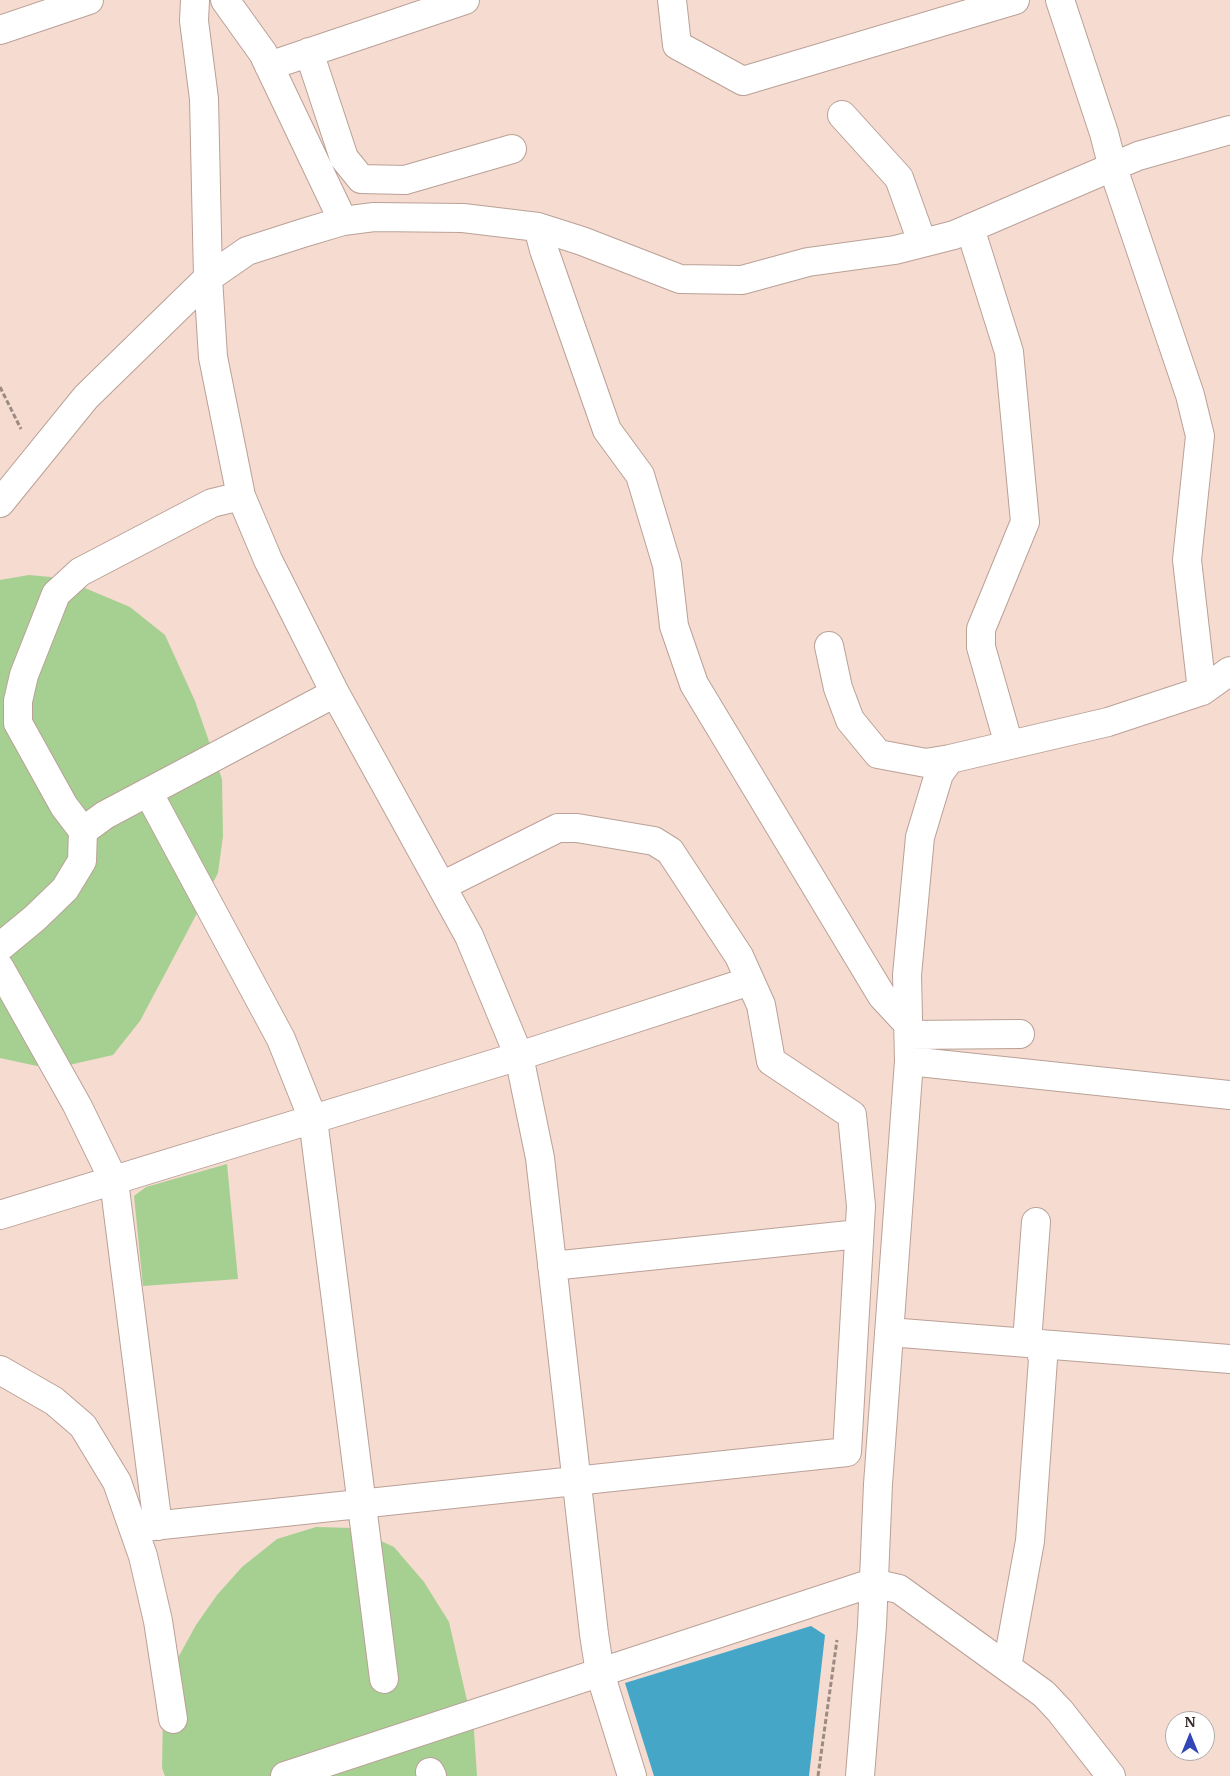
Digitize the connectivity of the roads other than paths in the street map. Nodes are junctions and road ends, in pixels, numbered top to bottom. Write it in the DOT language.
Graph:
graph roads {
  1 [pos="89,0"];
  2 [pos="195,0"];
  3 [pos="225,0"];
  4 [pos="465,0"];
  5 [pos="672,0"];
  6 [pos="1015,0"];
  7 [pos="1060,0"];
  8 [pos="0,30"];
  9 [pos="309,52"];
  10 [pos="269,66"];
  11 [pos="842,115"];
  12 [pos="1230,130"];
  13 [pos="512,149"];
  14 [pos="1113,168"];
  15 [pos="343,221"];
  16 [pos="538,227"];
  17 [pos="970,228"];
  18 [pos="922,242"];
  19 [pos="208,278"];
  20 [pos="241,496"];
  21 [pos="0,503"];
  22 [pos="829,646"];
  23 [pos="1230,671"];
  24 [pos="1202,691"];
  25 [pos="335,693"];
  26 [pos="1008,746"];
  27 [pos="950,759"];
  28 [pos="148,792"];
  29 [pos="83,831"];
  30 [pos="442,886"];
  31 [pos="0,947"];
  32 [pos="0,968"];
  33 [pos="750,981"];
  34 [pos="1020,1034"];
  35 [pos="909,1040"];
  36 [pos="519,1056"];
  37 [pos="1230,1095"];
  38 [pos="313,1119"];
  39 [pos="114,1181"];
  40 [pos="0,1215"];
  41 [pos="1036,1222"];
  42 [pos="859,1234"];
  43 [pos="552,1266"];
  44 [pos="889,1332"];
  45 [pos="1033,1342"];
  46 [pos="1230,1359"];
  47 [pos="0,1370"];
  48 [pos="576,1480"];
  49 [pos="363,1503"];
  50 [pos="146,1527"];
  51 [pos="872,1583"];
  52 [pos="1007,1667"];
  53 [pos="600,1673"];
  54 [pos="384,1679"];
  55 [pos="173,1720"];
  56 [pos="285,1776"];
  57 [pos="632,1776"];
  58 [pos="860,1776"];
  59 [pos="1112,1776"];
  1 -- 8 [label="street"];
  2 -- 19 [label="street"];
  3 -- 10 [label="street"];
  4 -- 9 [label="street"];
  5 -- 6 [label="street"];
  7 -- 14 [label="street"];
  9 -- 10 [label="street"];
  9 -- 13 [label="street"];
  10 -- 15 [label="street"];
  11 -- 18 [label="street"];
  12 -- 14 [label="street"];
  14 -- 17 [label="street"];
  14 -- 24 [label="street"];
  15 -- 16 [label="street"];
  15 -- 19 [label="street"];
  16 -- 18 [label="street"];
  16 -- 35 [label="street"];
  17 -- 18 [label="street"];
  17 -- 26 [label="street"];
  19 -- 20 [label="street"];
  19 -- 21 [label="street"];
  20 -- 25 [label="street"];
  20 -- 29 [label="street"];
  22 -- 27 [label="street"];
  23 -- 24 [label="street"];
  24 -- 26 [label="street"];
  25 -- 28 [label="street"];
  25 -- 30 [label="street"];
  26 -- 27 [label="street"];
  27 -- 35 [label="street"];
  28 -- 29 [label="street"];
  28 -- 38 [label="street"];
  29 -- 31 [label="street"];
  30 -- 33 [label="street"];
  30 -- 36 [label="street"];
  32 -- 39 [label="street"];
  33 -- 36 [label="street"];
  33 -- 42 [label="street"];
  34 -- 35 [label="street"];
  35 -- 37 [label="street"];
  35 -- 44 [label="street"];
  36 -- 38 [label="street"];
  36 -- 43 [label="street"];
  38 -- 39 [label="street"];
  38 -- 49 [label="street"];
  39 -- 40 [label="street"];
  39 -- 50 [label="street"];
  41 -- 45 [label="street"];
  42 -- 43 [label="street"];
  42 -- 48 [label="street"];
  43 -- 48 [label="street"];
  44 -- 45 [label="street"];
  44 -- 51 [label="street"];
  45 -- 46 [label="street"];
  45 -- 52 [label="street"];
  47 -- 50 [label="street"];
  48 -- 49 [label="street"];
  48 -- 53 [label="street"];
  49 -- 50 [label="street"];
  49 -- 54 [label="street"];
  50 -- 55 [label="street"];
  51 -- 52 [label="street"];
  51 -- 53 [label="street"];
  51 -- 58 [label="street"];
  52 -- 59 [label="street"];
  53 -- 56 [label="street"];
  53 -- 57 [label="street"];
}
